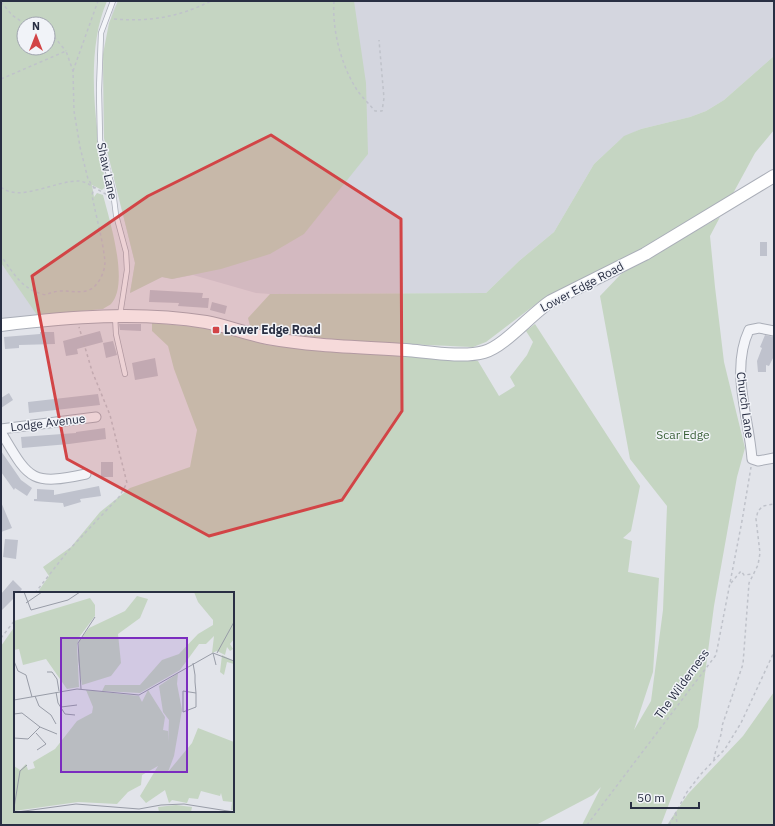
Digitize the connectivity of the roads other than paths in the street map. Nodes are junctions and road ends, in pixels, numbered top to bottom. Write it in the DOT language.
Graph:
graph roads {
  1 [pos="113,1"];
  2 [pos="774,176"];
  3 [pos="118,317"];
  4 [pos="1,325"];
  5 [pos="774,331"];
  6 [pos="125,374"];
  7 [pos="96,417"];
  8 [pos="1,429"];
  9 [pos="1,432"];
  10 [pos="774,458"];
  11 [pos="86,474"];
  1 -- 3 [label="lane, Shaw Lane"];
  2 -- 3 [label="street, Lower Edge Road"];
  3 -- 4 [label="street, Lower Edge Road"];
  3 -- 6 [label="lane, Shaw Lane"];
  5 -- 10 [label="street, Church Lane"];
  7 -- 8 [label="street, Lodge Avenue"];
  9 -- 11 [label="street"];
}
